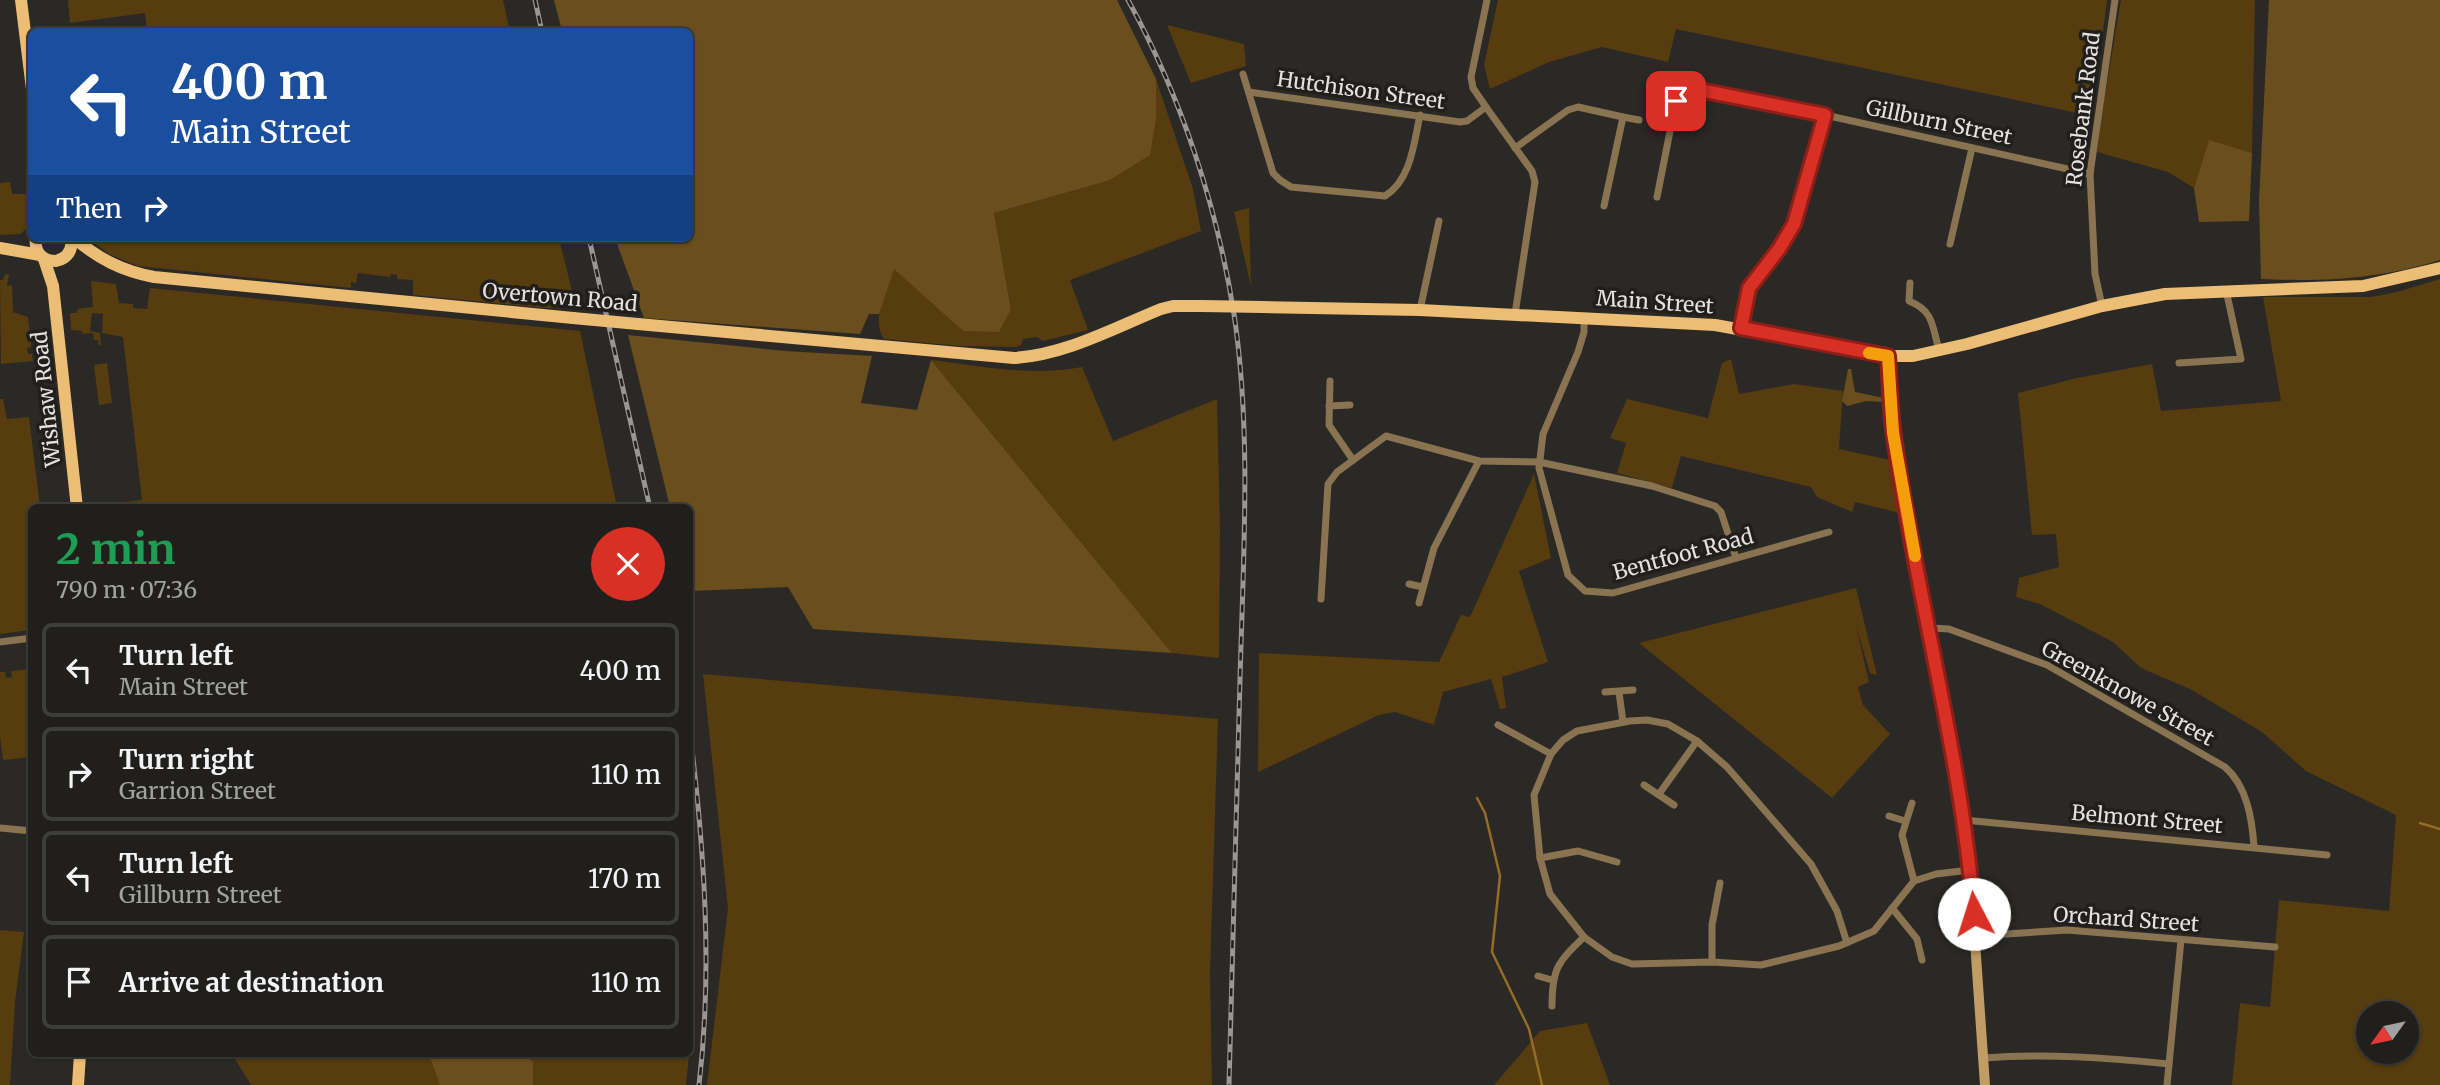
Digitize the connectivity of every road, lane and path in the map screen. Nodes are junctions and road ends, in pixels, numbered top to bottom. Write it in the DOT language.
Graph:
graph roads {
  1 [pos="21,0"];
  2 [pos="1487,0"];
  3 [pos="2115,0"];
  4 [pos="28,57"];
  5 [pos="1243,74"];
  6 [pos="1249,92"];
  7 [pos="1486,107"];
  8 [pos="1420,115"];
  9 [pos="1825,115"];
  10 [pos="1623,117"];
  11 [pos="1639,120"];
  12 [pos="1515,148"];
  13 [pos="1972,148"];
  14 [pos="2090,174"];
  15 [pos="1657,197"];
  16 [pos="1604,206"];
  17 [pos="1439,221"];
  18 [pos="28,240"];
  19 [pos="35,242"];
  20 [pos="72,242"];
  21 [pos="77,242"];
  22 [pos="1950,244"];
  23 [pos="0,247"];
  24 [pos="92,253"];
  25 [pos="66,256"];
  26 [pos="42,257"];
  27 [pos="2440,268"];
  28 [pos="1910,283"];
  29 [pos="53,286"];
  30 [pos="2226,290"];
  31 [pos="2102,306"];
  32 [pos="1420,310"];
  33 [pos="1514,314"];
  34 [pos="1584,317"];
  35 [pos="1741,328"];
  36 [pos="1939,350"];
  37 [pos="1888,356"];
  38 [pos="1029,357"];
  39 [pos="2179,363"];
  40 [pos="1330,381"];
  41 [pos="1350,405"];
  42 [pos="1329,406"];
  43 [pos="1353,460"];
  44 [pos="1479,461"];
  45 [pos="1539,462"];
  46 [pos="77,504"];
  47 [pos="1829,532"];
  48 [pos="1736,558"];
  49 [pos="1409,584"];
  50 [pos="1423,587"];
  51 [pos="1321,599"];
  52 [pos="1419,603"];
  53 [pos="1930,628"];
  54 [pos="28,638"];
  55 [pos="0,642"];
  56 [pos="1633,690"];
  57 [pos="1605,692"];
  58 [pos="1619,692"];
  59 [pos="1623,722"];
  60 [pos="1498,725"];
  61 [pos="1698,741"];
  62 [pos="1550,754"];
  63 [pos="1644,785"];
  64 [pos="1659,794"];
  65 [pos="1912,803"];
  66 [pos="1674,805"];
  67 [pos="1889,816"];
  68 [pos="1964,820"];
  69 [pos="1905,821"];
  70 [pos="0,828"];
  71 [pos="28,831"];
  72 [pos="2254,846"];
  73 [pos="2327,855"];
  74 [pos="1540,858"];
  75 [pos="1617,862"];
  76 [pos="1970,870"];
  77 [pos="1914,881"];
  78 [pos="1720,883"];
  79 [pos="1892,908"];
  80 [pos="1975,936"];
  81 [pos="1584,937"];
  82 [pos="2181,940"];
  83 [pos="1847,943"];
  84 [pos="2275,947"];
  85 [pos="1922,960"];
  86 [pos="1712,962"];
  87 [pos="1538,976"];
  88 [pos="1552,979"];
  89 [pos="1552,1006"];
  90 [pos="80,1057"];
  91 [pos="1984,1058"];
  92 [pos="2169,1064"];
  93 [pos="78,1085"];
  94 [pos="1985,1085"];
  95 [pos="2167,1085"];
  1 -- 4 [label="main road"];
  2 -- 7 [label="street"];
  3 -- 14 [label="street, Rosebank Road"];
  5 -- 6 [label="street"];
  6 -- 8 [label="street, Hutchison Street"];
  6 -- 8 [label="street"];
  7 -- 8 [label="street, Hutchison Street"];
  7 -- 12 [label="street"];
  9 -- 13 [label="street, Gillburn Street"];
  9 -- 15 [label="street, Gillburn Street"];
  9 -- 35 [label="street"];
  10 -- 11 [label="street"];
  10 -- 12 [label="street"];
  10 -- 16 [label="street"];
  12 -- 33 [label="street"];
  13 -- 14 [label="street, Gillburn Street"];
  13 -- 22 [label="street"];
  14 -- 31 [label="street, Rosebank Road"];
  17 -- 32 [label="street"];
  18 -- 23 [label="main road"];
  19 -- 26 [label="main road, Wishaw Road"];
  20 -- 25 [label="main road, Wishaw Road"];
  21 -- 24 [label="main road, Overtown Road"];
  23 -- 26 [label="main road"];
  24 -- 25 [label="main road, Overtown Road"];
  24 -- 38 [label="main road, Overtown Road, bridge"];
  25 -- 26 [label="main road, Overtown Road"];
  25 -- 29 [label="main road, Wishaw Road"];
  26 -- 29 [label="main road, Wishaw Road"];
  27 -- 30 [label="main road, Main Street"];
  28 -- 36 [label="street"];
  29 -- 46 [label="main road, Wishaw Road"];
  30 -- 31 [label="main road, Main Street"];
  30 -- 39 [label="street"];
  31 -- 36 [label="main road, Main Street"];
  32 -- 33 [label="main road, Main Street"];
  32 -- 38 [label="main road, Main Street, bridge"];
  33 -- 34 [label="main road, Main Street"];
  34 -- 35 [label="main road, Main Street"];
  34 -- 45 [label="street, Bentfoot Road"];
  35 -- 37 [label="main road, Main Street"];
  36 -- 37 [label="main road, Main Street"];
  37 -- 53 [label="main road"];
  40 -- 42 [label="street"];
  41 -- 42 [label="street"];
  42 -- 43 [label="street"];
  43 -- 44 [label="street"];
  43 -- 51 [label="street"];
  44 -- 45 [label="street"];
  44 -- 50 [label="street"];
  45 -- 48 [label="street"];
  45 -- 48 [label="street, Bentfoot Road"];
  47 -- 48 [label="street, Bentfoot Road"];
  49 -- 50 [label="street"];
  50 -- 52 [label="street"];
  53 -- 68 [label="main road"];
  53 -- 72 [label="street, Greenknowe Street"];
  54 -- 55 [label="street"];
  56 -- 58 [label="street"];
  57 -- 58 [label="street"];
  58 -- 59 [label="street"];
  59 -- 61 [label="street"];
  59 -- 62 [label="street"];
  60 -- 62 [label="street"];
  61 -- 64 [label="street"];
  61 -- 83 [label="street"];
  62 -- 74 [label="street"];
  63 -- 64 [label="street"];
  64 -- 66 [label="street"];
  65 -- 69 [label="street"];
  67 -- 69 [label="street"];
  68 -- 72 [label="street, Belmont Street"];
  68 -- 76 [label="main road"];
  69 -- 77 [label="street"];
  70 -- 71 [label="street"];
  72 -- 73 [label="street, Belmont Street"];
  74 -- 75 [label="street"];
  74 -- 81 [label="street"];
  76 -- 77 [label="street"];
  76 -- 80 [label="main road"];
  77 -- 79 [label="street"];
  78 -- 86 [label="street"];
  79 -- 83 [label="street"];
  79 -- 85 [label="street"];
  80 -- 82 [label="street, Orchard Street"];
  80 -- 91 [label="main road"];
  81 -- 86 [label="street"];
  81 -- 88 [label="street"];
  82 -- 84 [label="street, Orchard Street"];
  82 -- 92 [label="street"];
  83 -- 86 [label="street"];
  87 -- 88 [label="street"];
  88 -- 89 [label="street"];
  90 -- 93 [label="main road"];
  91 -- 92 [label="street"];
  91 -- 94 [label="main road"];
  92 -- 95 [label="street"];
}
